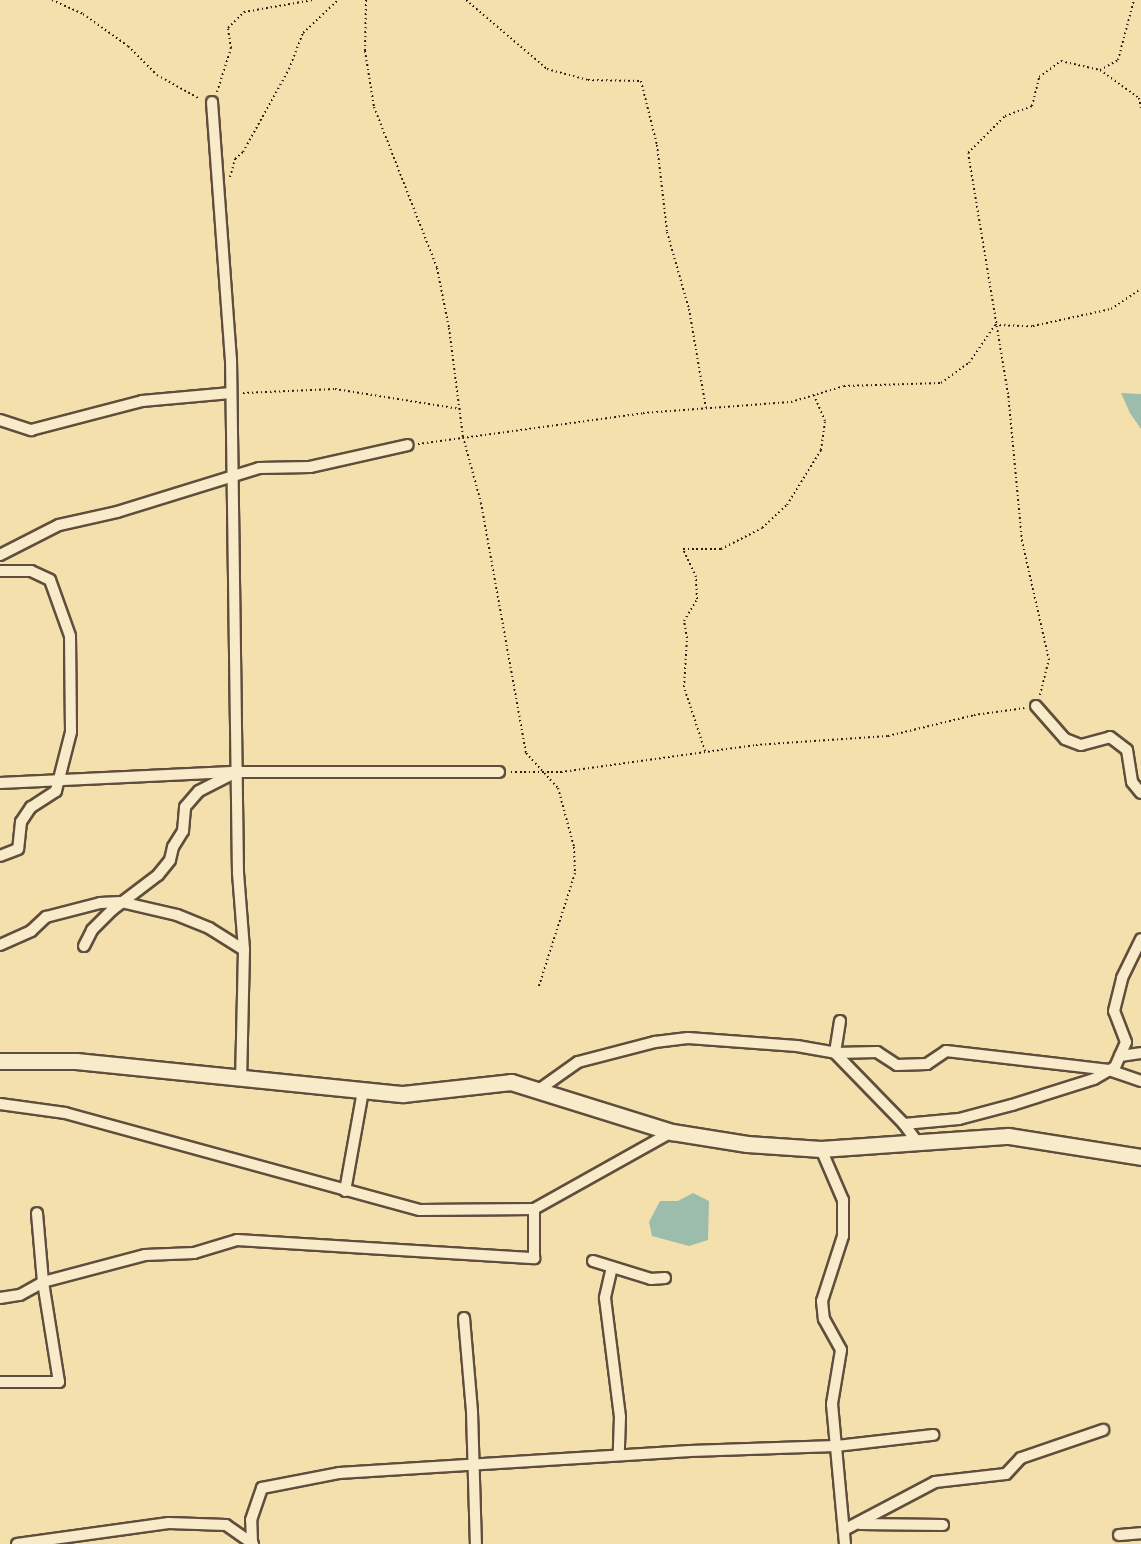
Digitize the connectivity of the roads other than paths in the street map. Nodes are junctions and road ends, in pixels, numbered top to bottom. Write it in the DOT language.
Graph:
graph roads {
  1 [pos="212,102"];
  2 [pos="231,393"];
  3 [pos="0,420"];
  4 [pos="408,445"];
  5 [pos="231,477"];
  6 [pos="0,555"];
  7 [pos="0,571"];
  8 [pos="1036,706"];
  9 [pos="237,772"];
  10 [pos="499,772"];
  11 [pos="60,780"];
  12 [pos="0,783"];
  13 [pos="1141,793"];
  14 [pos="0,856"];
  15 [pos="121,902"];
  16 [pos="1141,939"];
  17 [pos="0,945"];
  18 [pos="84,946"];
  19 [pos="244,950"];
  20 [pos="840,1021"];
  21 [pos="835,1053"];
  22 [pos="1141,1053"];
  23 [pos="1120,1056"];
  24 [pos="0,1061"];
  25 [pos="1109,1070"];
  26 [pos="241,1079"];
  27 [pos="1141,1081"];
  28 [pos="363,1091"];
  29 [pos="537,1091"];
  30 [pos="0,1104"];
  31 [pos="904,1124"];
  32 [pos="672,1132"];
  33 [pos="919,1145"];
  34 [pos="821,1149"];
  35 [pos="1141,1157"];
  36 [pos="345,1191"];
  37 [pos="534,1209"];
  38 [pos="37,1213"];
  39 [pos="593,1261"];
  40 [pos="612,1267"];
  41 [pos="665,1278"];
  42 [pos="43,1282"];
  43 [pos="0,1298"];
  44 [pos="464,1318"];
  45 [pos="0,1382"];
  46 [pos="1103,1430"];
  47 [pos="933,1435"];
  48 [pos="836,1446"];
  49 [pos="619,1455"];
  50 [pos="474,1467"];
  51 [pos="857,1524"];
  52 [pos="943,1525"];
  53 [pos="844,1530"];
  54 [pos="1141,1533"];
  55 [pos="1119,1535"];
  56 [pos="253,1543"];
  57 [pos="17,1544"];
  58 [pos="476,1544"];
  59 [pos="845,1544"];
  1 -- 2 [label="street"];
  2 -- 3 [label="street"];
  2 -- 5 [label="street"];
  4 -- 5 [label="street"];
  5 -- 6 [label="street"];
  5 -- 9 [label="street"];
  7 -- 11 [label="street"];
  8 -- 13 [label="street"];
  9 -- 10 [label="street"];
  9 -- 11 [label="street"];
  9 -- 15 [label="street"];
  9 -- 19 [label="street"];
  11 -- 12 [label="street"];
  11 -- 14 [label="street"];
  15 -- 17 [label="street"];
  15 -- 18 [label="street"];
  15 -- 19 [label="street"];
  16 -- 23 [label="street"];
  19 -- 26 [label="street"];
  20 -- 21 [label="street"];
  21 -- 25 [label="street"];
  21 -- 29 [label="street"];
  21 -- 31 [label="street"];
  22 -- 23 [label="street"];
  23 -- 25 [label="street"];
  24 -- 26 [label="street"];
  25 -- 27 [label="street"];
  25 -- 31 [label="street"];
  26 -- 28 [label="street"];
  28 -- 29 [label="street"];
  28 -- 36 [label="street"];
  29 -- 32 [label="street"];
  30 -- 36 [label="street"];
  31 -- 33 [label="street"];
  32 -- 34 [label="street"];
  32 -- 37 [label="street"];
  33 -- 34 [label="street"];
  33 -- 35 [label="street"];
  34 -- 48 [label="street"];
  36 -- 37 [label="street"];
  37 -- 42 [label="street"];
  38 -- 42 [label="street"];
  39 -- 40 [label="street"];
  40 -- 41 [label="street"];
  40 -- 49 [label="street"];
  42 -- 43 [label="street"];
  42 -- 45 [label="street"];
  44 -- 50 [label="street"];
  46 -- 51 [label="street"];
  47 -- 48 [label="street"];
  48 -- 49 [label="street"];
  48 -- 53 [label="street"];
  49 -- 50 [label="street"];
  50 -- 56 [label="street"];
  50 -- 58 [label="street"];
  51 -- 52 [label="street"];
  51 -- 53 [label="street"];
  53 -- 59 [label="street"];
  54 -- 55 [label="street"];
  56 -- 57 [label="street"];
}
